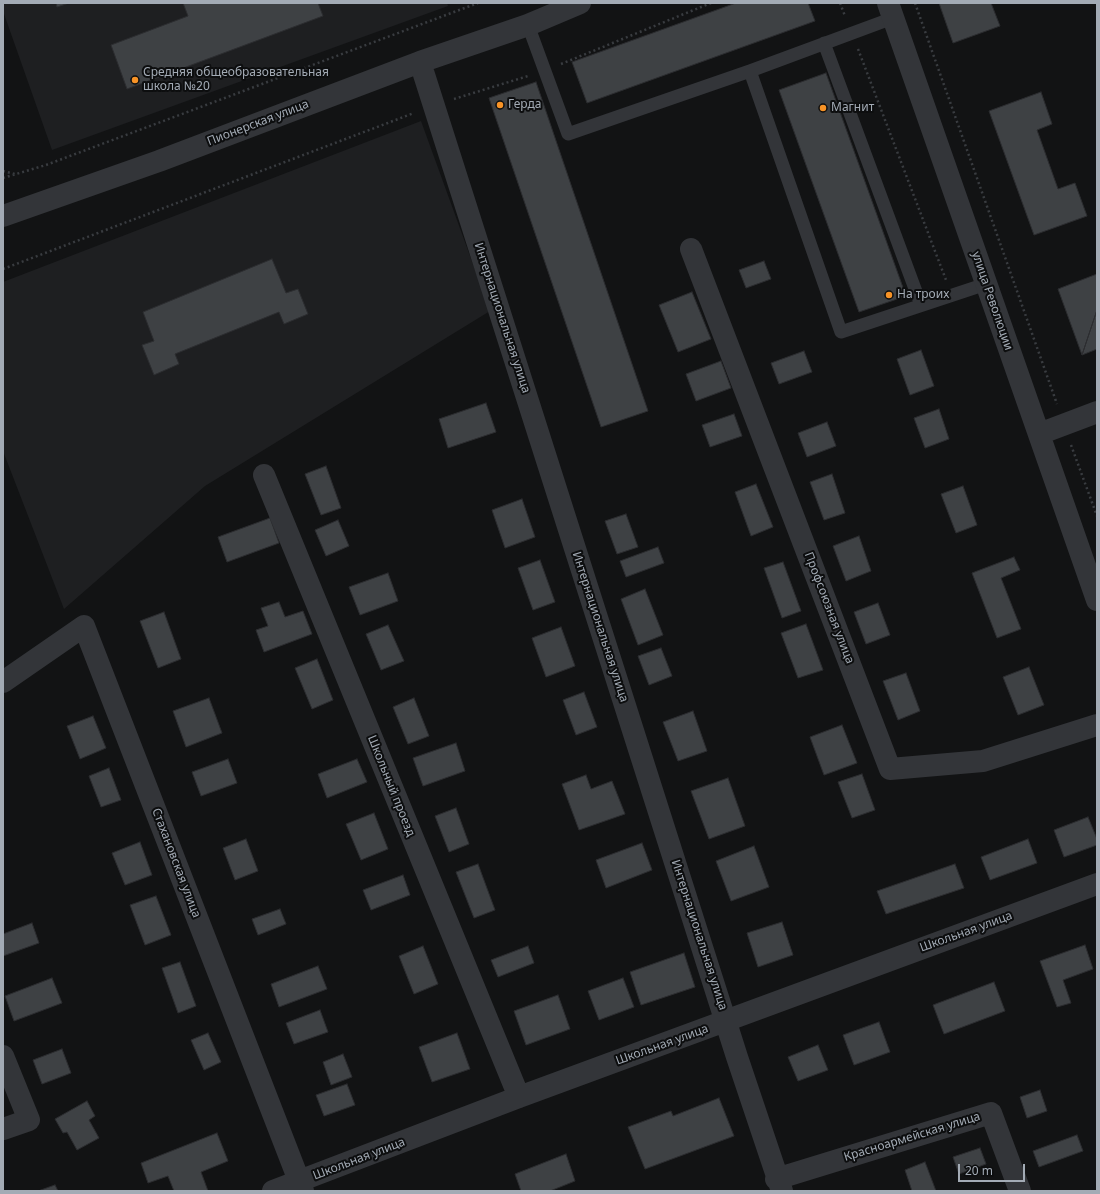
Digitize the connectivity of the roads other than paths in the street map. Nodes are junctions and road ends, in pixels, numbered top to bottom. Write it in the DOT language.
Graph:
graph roads {
  1 [pos="580,3"];
  2 [pos="890,10"];
  3 [pos="528,25"];
  4 [pos="824,43"];
  5 [pos="420,62"];
  6 [pos="750,71"];
  7 [pos="3,216"];
  8 [pos="691,249"];
  9 [pos="986,284"];
  10 [pos="921,305"];
  11 [pos="1097,412"];
  12 [pos="1039,434"];
  13 [pos="264,475"];
  14 [pos="1097,600"];
  15 [pos="3,682"];
  16 [pos="1097,725"];
  17 [pos="1097,884"];
  18 [pos="726,1022"];
  19 [pos="3,1056"];
  20 [pos="519,1097"];
  21 [pos="3,1129"];
  22 [pos="779,1185"];
  23 [pos="302,1186"];
  24 [pos="273,1191"];
  25 [pos="1020,1191"];
  1 -- 3 [label="street, Пионерская улица"];
  2 -- 4 [label="lane"];
  2 -- 9 [label="street, улица Революции"];
  3 -- 5 [label="street, Пионерская улица"];
  3 -- 6 [label="lane"];
  4 -- 6 [label="lane"];
  4 -- 10 [label="lane"];
  5 -- 7 [label="street, Пионерская улица"];
  5 -- 18 [label="street, Интернациональная улица"];
  6 -- 10 [label="lane"];
  8 -- 16 [label="street, Профсоюзная улица"];
  9 -- 10 [label="lane"];
  9 -- 12 [label="street, улица Революции"];
  11 -- 12 [label="street"];
  12 -- 14 [label="street, улица Революции"];
  13 -- 20 [label="street, Школьный проезд"];
  15 -- 23 [label="street, Стахановская улица"];
  17 -- 18 [label="street, Школьная улица"];
  18 -- 20 [label="street, Школьная улица"];
  18 -- 22 [label="street, Интернациональная улица"];
  19 -- 21 [label="street"];
  20 -- 23 [label="street, Школьная улица"];
  22 -- 25 [label="street, Красноармейская улица"];
  23 -- 24 [label="street, Школьная улица"];
}
